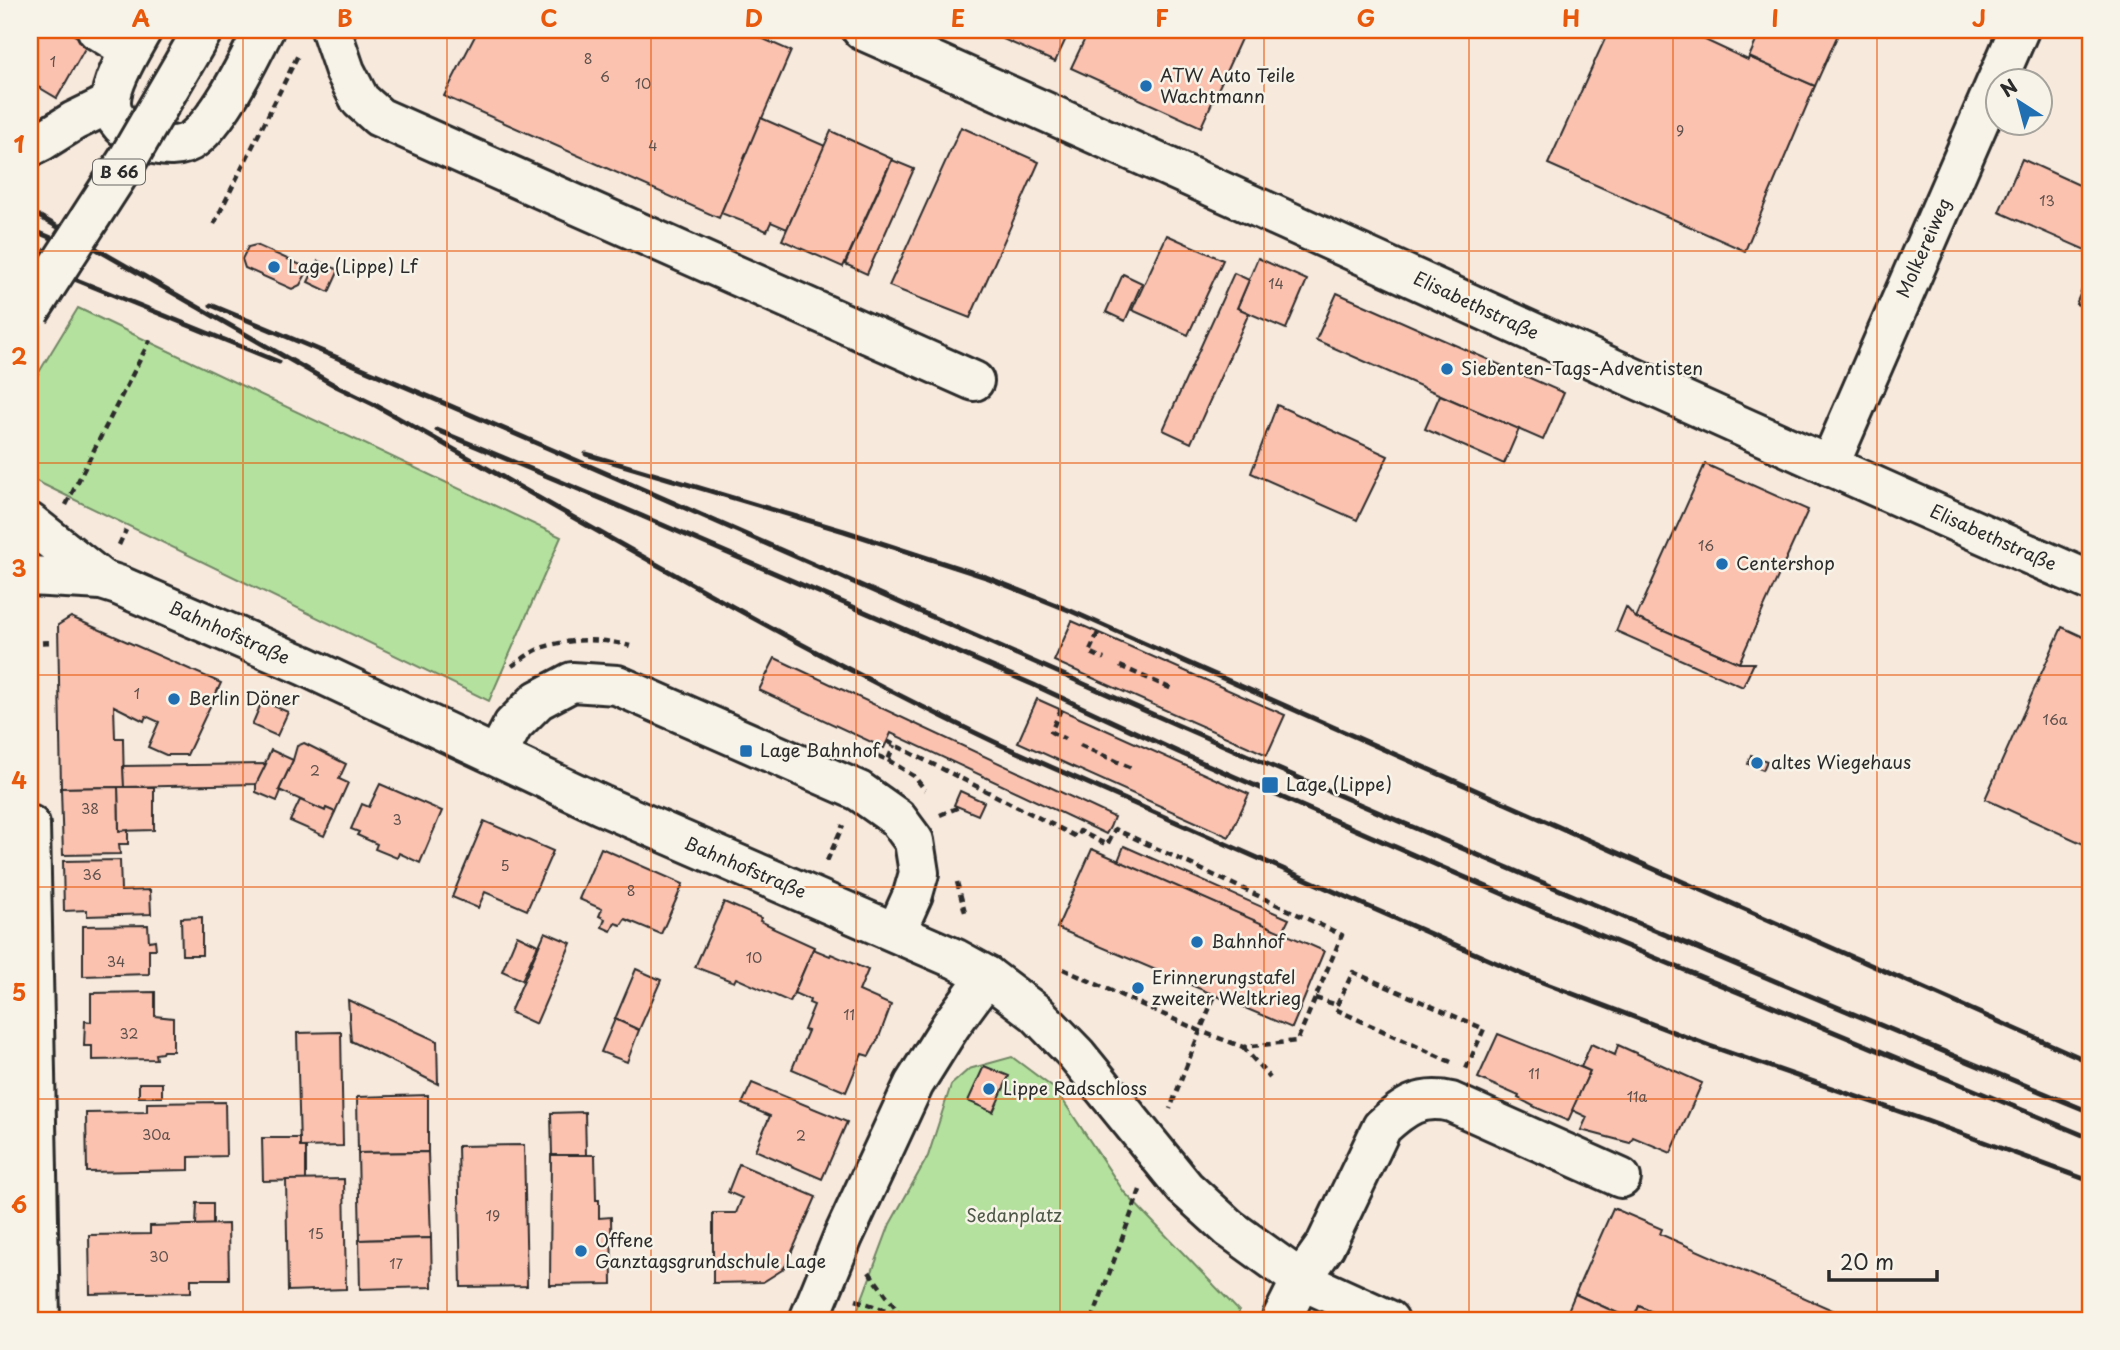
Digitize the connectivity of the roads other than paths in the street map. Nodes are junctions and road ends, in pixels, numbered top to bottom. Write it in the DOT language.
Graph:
graph roads {
  1 [pos="97,30"];
  2 [pos="203,30"];
  3 [pos="264,30"];
  4 [pos="862,30"];
  5 [pos="2019,30"];
  6 [pos="317,37"];
  7 [pos="136,40"];
  8 [pos="111,103"];
  9 [pos="30,147"];
  10 [pos="30,311"];
  11 [pos="974,381"];
  12 [pos="1829,466"];
  13 [pos="39,530"];
  14 [pos="102,580"];
  15 [pos="2090,580"];
  16 [pos="31,584"];
  17 [pos="498,755"];
  18 [pos="30,825"];
  19 [pos="896,932"];
  20 [pos="987,976"];
  21 [pos="1621,1178"];
  22 [pos="1301,1280"];
  23 [pos="804,1311"];
  24 [pos="40,1320"];
  25 [pos="1281,1320"];
  26 [pos="1389,1320"];
  1 -- 7 [label="street"];
  2 -- 10 [label="street, B 66, bridge"];
  3 -- 8 [label="street"];
  4 -- 12 [label="street, Elisabethstraße"];
  5 -- 12 [label="street, Molkereiweg"];
  6 -- 11 [label="street"];
  7 -- 8 [label="street"];
  8 -- 9 [label="street"];
  12 -- 15 [label="street, Elisabethstraße"];
  13 -- 14 [label="street, Bahnhofstraße"];
  13 -- 16 [label="street, Bahnhofstraße"];
  14 -- 16 [label="street, Bahnhofstraße"];
  14 -- 17 [label="street, Bahnhofstraße"];
  17 -- 19 [label="street, Bahnhofstraße"];
  17 -- 19 [label="street"];
  18 -- 24 [label="street"];
  19 -- 20 [label="street, Bahnhofstraße"];
  20 -- 22 [label="street, Bahnhofstraße"];
  20 -- 23 [label="street"];
  21 -- 22 [label="street"];
  22 -- 25 [label="street"];
  22 -- 26 [label="street, Bahnhofstraße"];
}
